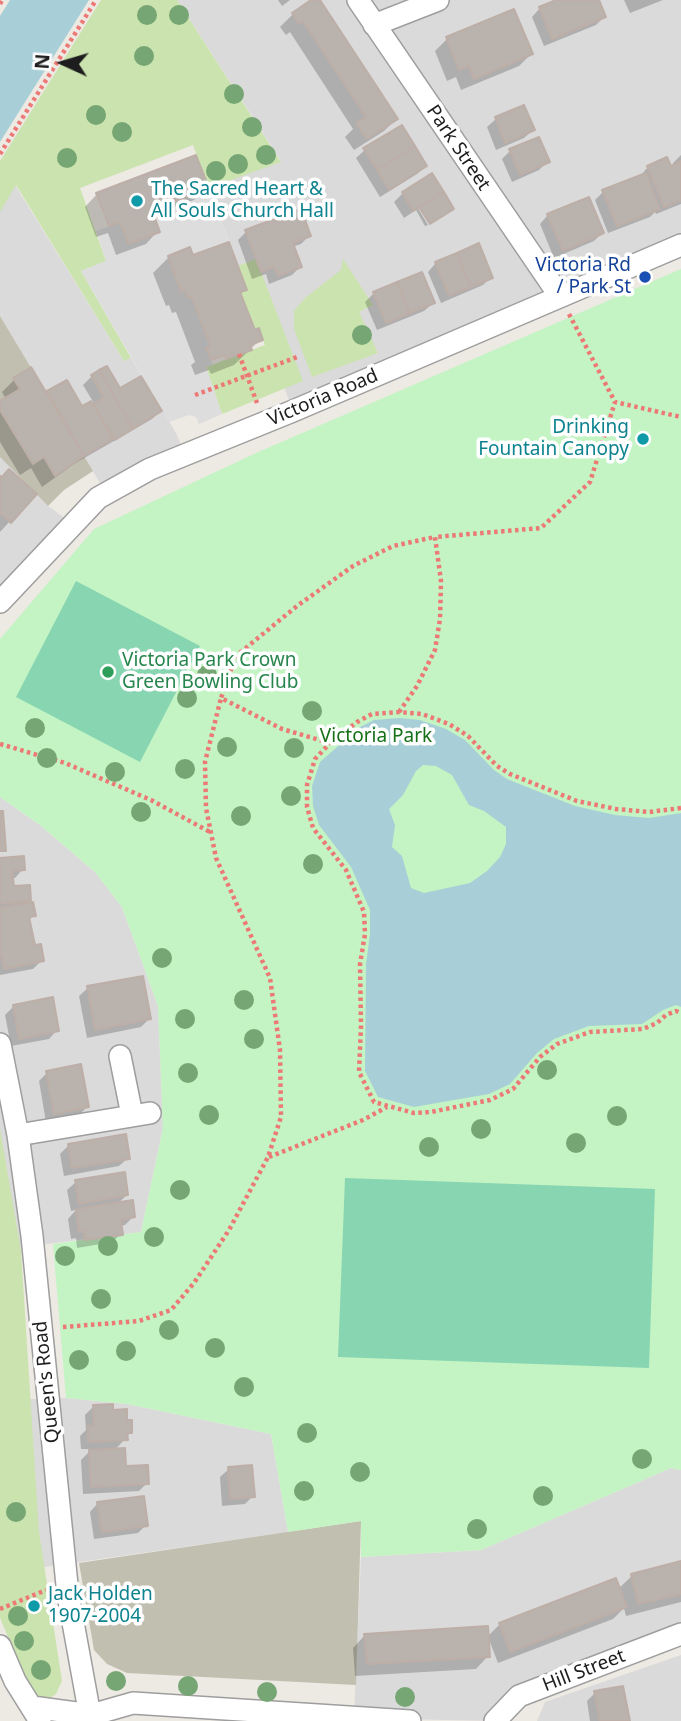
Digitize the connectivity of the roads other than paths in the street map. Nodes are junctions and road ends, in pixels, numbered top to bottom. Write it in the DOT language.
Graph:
graph roads {
  1 [pos="358,0"];
  2 [pos="438,0"];
  3 [pos="374,25"];
  4 [pos="681,245"];
  5 [pos="559,295"];
  6 [pos="0,602"];
  7 [pos="0,1044"];
  8 [pos="120,1056"];
  9 [pos="18,1135"];
  10 [pos="681,1634"];
  11 [pos="0,1646"];
  12 [pos="36,1714"];
  13 [pos="88,1719"];
  14 [pos="410,1721"];
  15 [pos="495,1721"];
  1 -- 3 [label="street, Park Street"];
  2 -- 3 [label="street"];
  3 -- 5 [label="street, Park Street"];
  4 -- 5 [label="street, Victoria Road"];
  5 -- 6 [label="street, Victoria Road"];
  7 -- 9 [label="street, Queen's Road"];
  8 -- 9 [label="street"];
  9 -- 13 [label="street, Queen's Road"];
  10 -- 15 [label="street, Hill Street"];
  11 -- 12 [label="street"];
  12 -- 13 [label="street"];
  13 -- 14 [label="street"];
}
